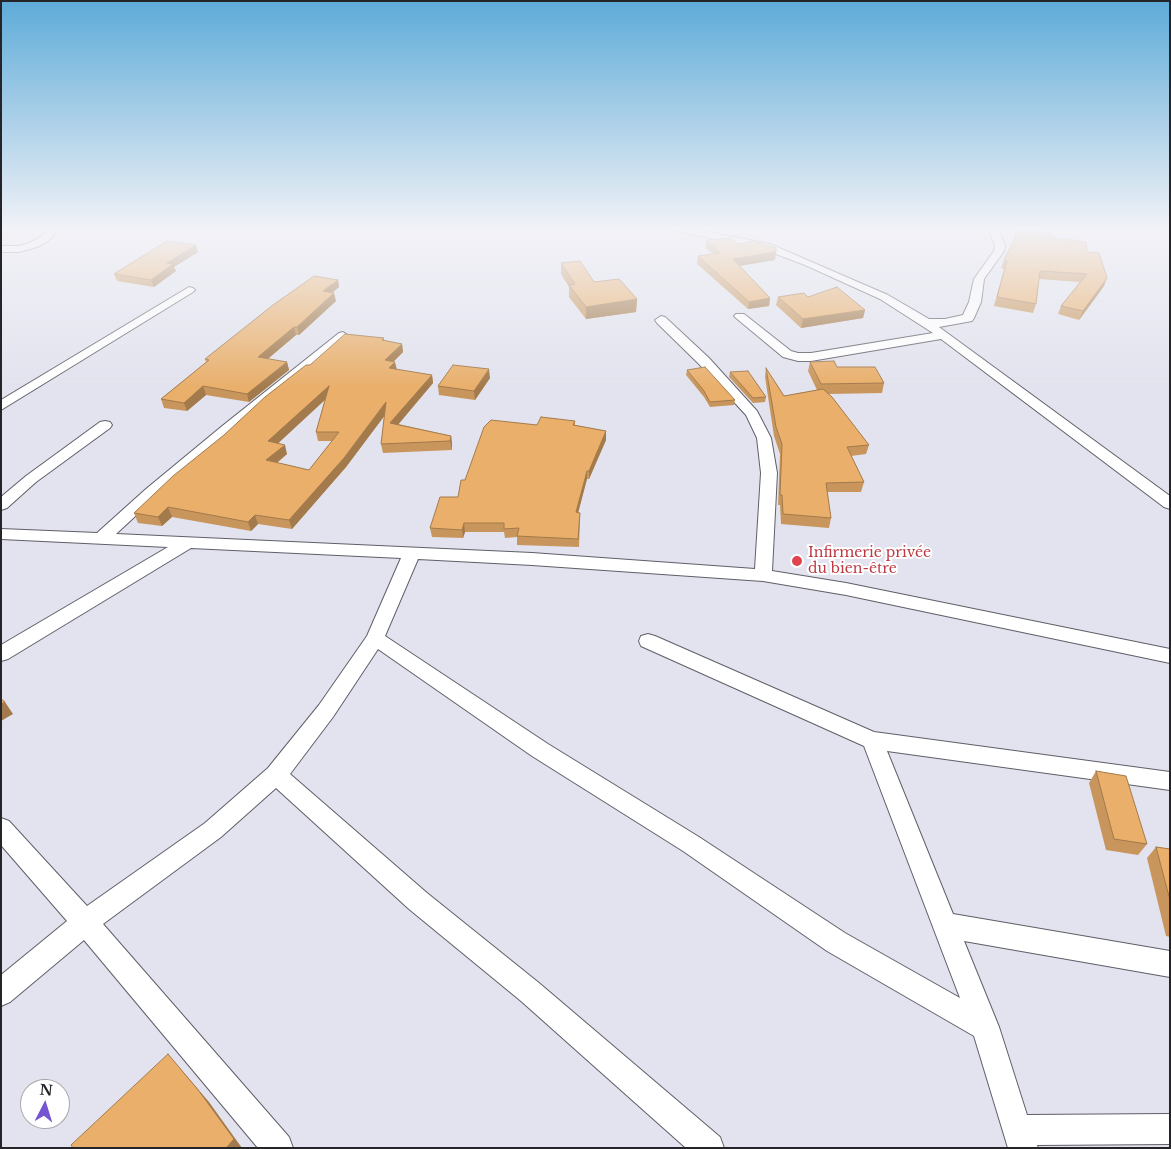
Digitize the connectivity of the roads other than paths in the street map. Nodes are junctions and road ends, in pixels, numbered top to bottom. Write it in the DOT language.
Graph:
graph roads {
  1 [pos="849,282"];
  2 [pos="979,282"];
  3 [pos="189,290"];
  4 [pos="740,316"];
  5 [pos="661,320"];
  6 [pos="927,323"];
  7 [pos="943,335"];
  8 [pos="342,336"];
  9 [pos="1,406"];
  10 [pos="105,425"];
  11 [pos="1170,504"];
  12 [pos="1,505"];
  13 [pos="1,534"];
  14 [pos="21,534"];
  15 [pos="102,538"];
  16 [pos="189,542"];
  17 [pos="1,544"];
  18 [pos="412,554"];
  19 [pos="762,575"];
  20 [pos="375,638"];
  21 [pos="648,641"];
  22 [pos="1,654"];
  23 [pos="1170,656"];
  24 [pos="872,740"];
  25 [pos="276,775"];
  26 [pos="1170,781"];
  27 [pos="1,828"];
  28 [pos="85,922"];
  29 [pos="945,925"];
  30 [pos="1170,964"];
  31 [pos="1,993"];
  32 [pos="985,1027"];
  33 [pos="1170,1129"];
  34 [pos="1021,1139"];
  35 [pos="707,1147"];
  36 [pos="278,1148"];
  1 -- 6 [label="street"];
  2 -- 6 [label="street"];
  3 -- 9 [label="street"];
  4 -- 7 [label="street"];
  5 -- 19 [label="street"];
  6 -- 7 [label="street"];
  7 -- 11 [label="street"];
  8 -- 15 [label="street"];
  10 -- 12 [label="street"];
  13 -- 14 [label="street"];
  14 -- 15 [label="street"];
  14 -- 17 [label="street"];
  15 -- 16 [label="street"];
  16 -- 18 [label="street"];
  16 -- 22 [label="street"];
  18 -- 19 [label="street"];
  18 -- 20 [label="street"];
  19 -- 23 [label="street"];
  20 -- 25 [label="street"];
  20 -- 32 [label="street"];
  21 -- 24 [label="street"];
  24 -- 26 [label="street"];
  24 -- 29 [label="street"];
  25 -- 28 [label="street"];
  25 -- 35 [label="street"];
  27 -- 28 [label="street"];
  28 -- 31 [label="street"];
  28 -- 36 [label="street"];
  29 -- 30 [label="street"];
  29 -- 32 [label="street"];
  32 -- 34 [label="street"];
  33 -- 34 [label="street"];
}
